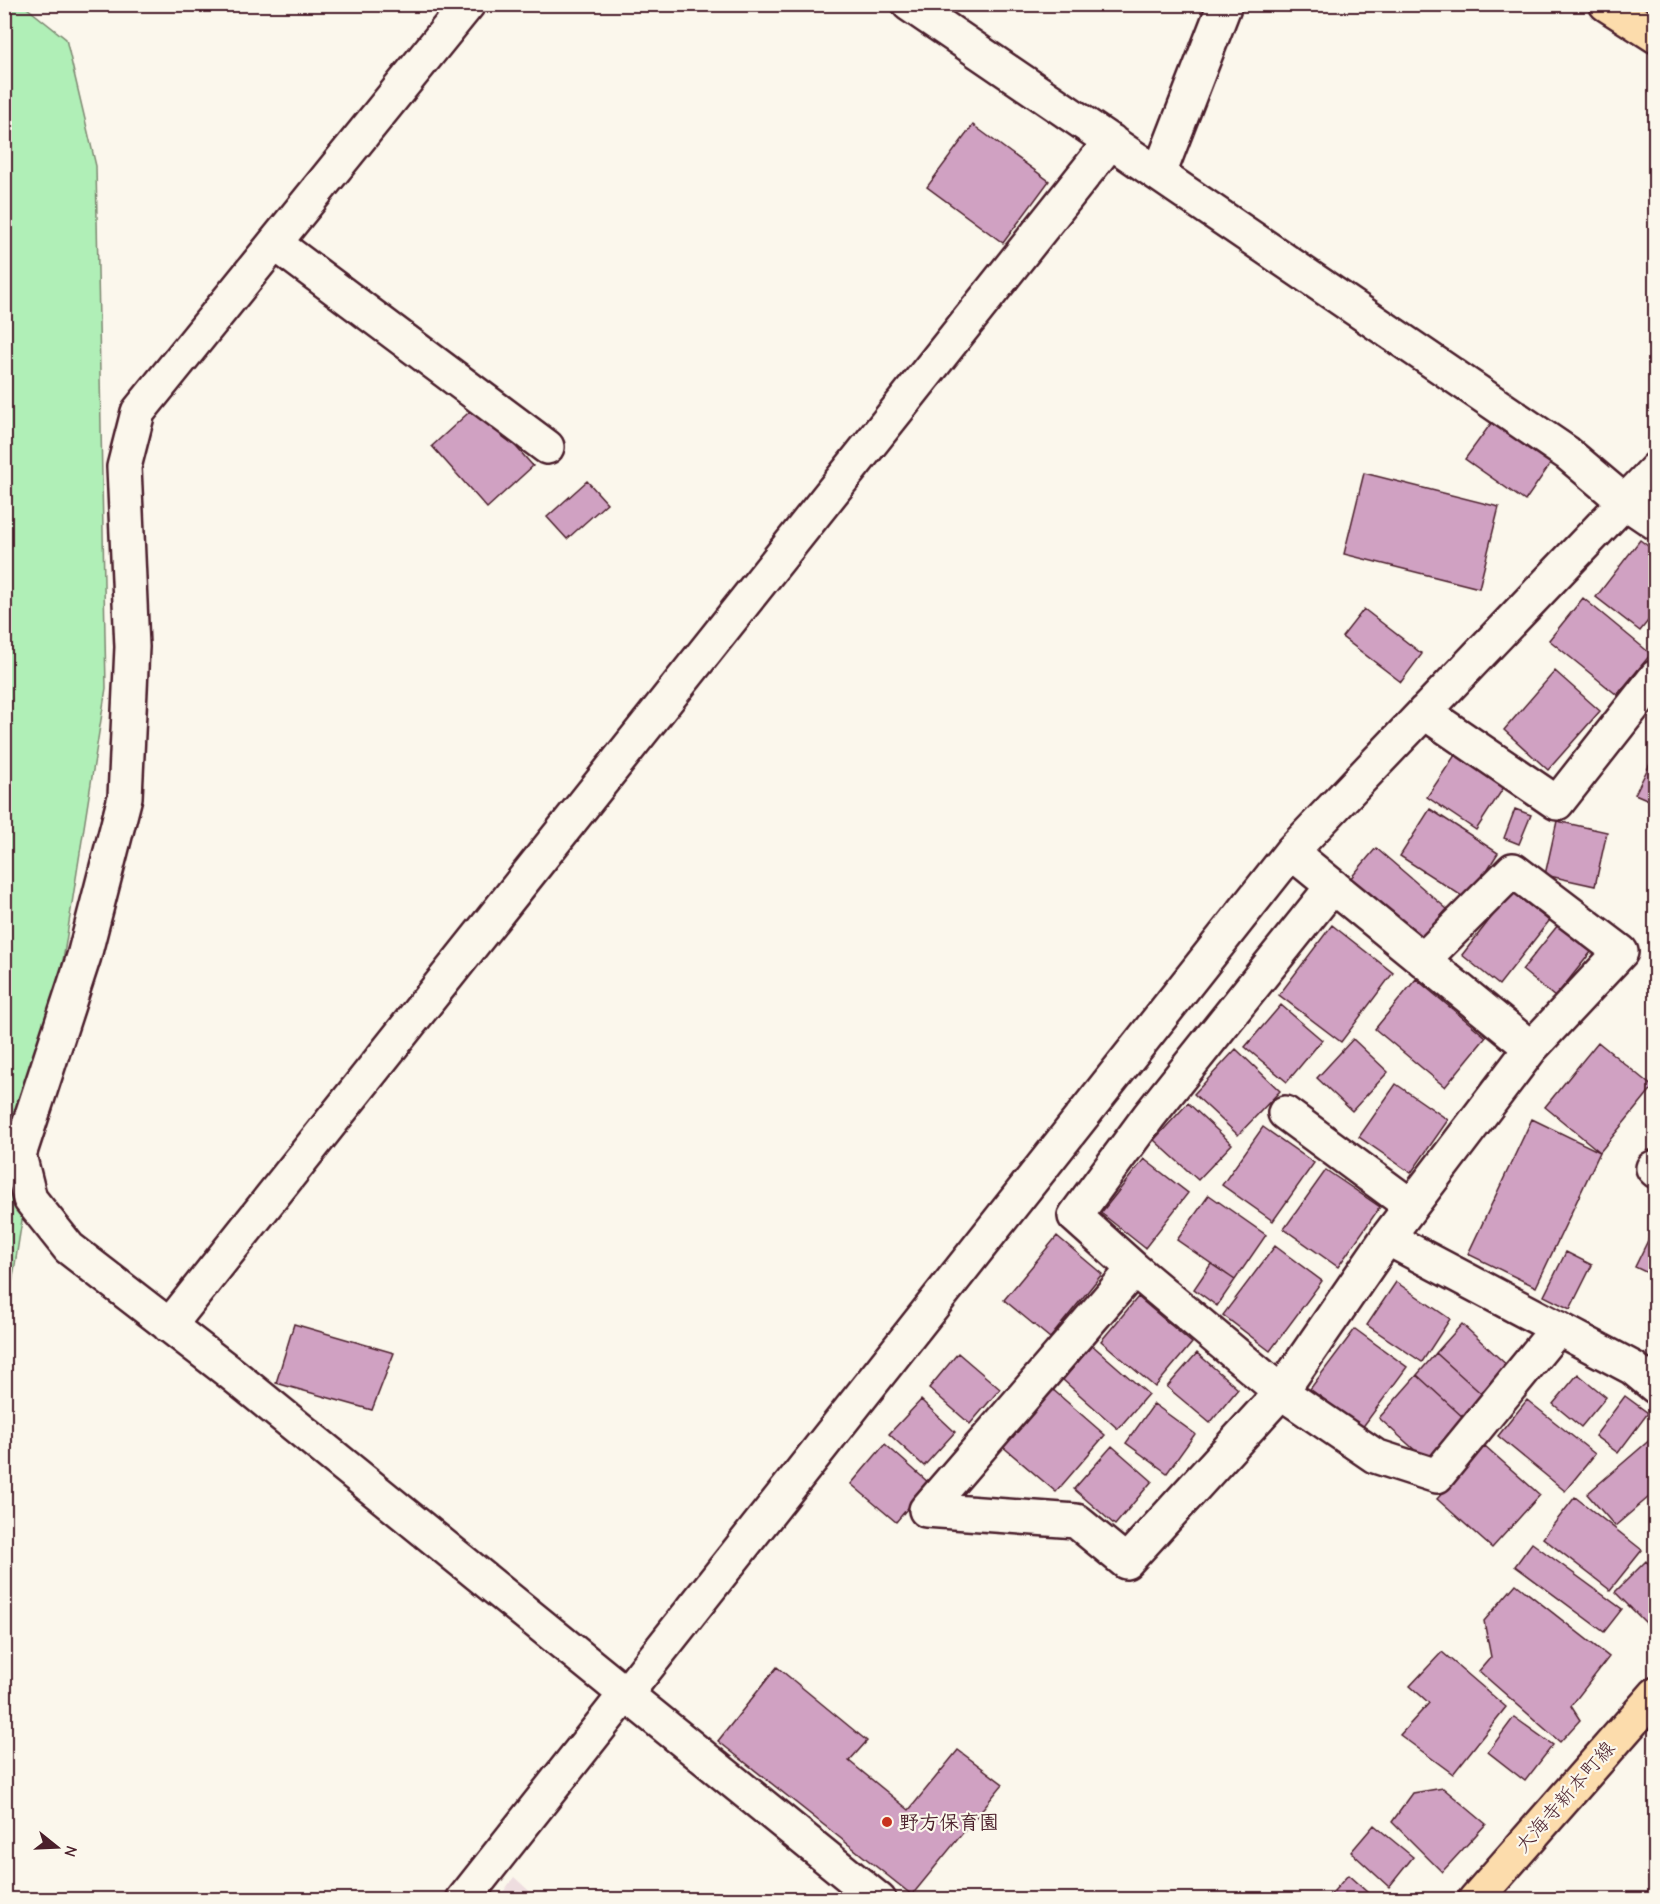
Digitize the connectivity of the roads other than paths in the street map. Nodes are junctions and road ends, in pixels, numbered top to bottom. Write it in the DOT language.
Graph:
graph roads {
  1 [pos="468,4"];
  2 [pos="909,4"];
  3 [pos="1226,4"];
  4 [pos="1606,4"];
  5 [pos="1656,36"];
  6 [pos="1111,141"];
  7 [pos="1159,174"];
  8 [pos="276,244"];
  9 [pos="547,447"];
  10 [pos="1656,468"];
  11 [pos="1625,502"];
  12 [pos="1656,523"];
  13 [pos="1656,677"];
  14 [pos="1424,712"];
  15 [pos="1291,852"];
  16 [pos="1333,886"];
  17 [pos="1422,960"];
  18 [pos="1531,1048"];
  19 [pos="1285,1113"];
  20 [pos="1411,1206"];
  21 [pos="1387,1238"];
  22 [pos="1134,1269"];
  23 [pos="169,1326"];
  24 [pos="1558,1328"];
  25 [pos="1656,1387"];
  26 [pos="1281,1392"];
  27 [pos="626,1692"];
  28 [pos="1655,1695"];
  29 [pos="463,1899"];
  30 [pos="879,1899"];
  31 [pos="1475,1899"];
  1 -- 8 [label="street"];
  2 -- 6 [label="street"];
  3 -- 7 [label="street"];
  4 -- 5 [label="main road"];
  6 -- 7 [label="street"];
  6 -- 23 [label="street"];
  7 -- 11 [label="street"];
  8 -- 9 [label="street"];
  8 -- 23 [label="street"];
  10 -- 11 [label="street"];
  11 -- 12 [label="street"];
  11 -- 14 [label="street"];
  13 -- 14 [label="street"];
  14 -- 15 [label="street"];
  15 -- 16 [label="street"];
  15 -- 27 [label="street"];
  16 -- 17 [label="street"];
  16 -- 22 [label="street"];
  17 -- 18 [label="street"];
  17 -- 18 [label="street"];
  18 -- 20 [label="street"];
  19 -- 20 [label="street"];
  20 -- 21 [label="street"];
  21 -- 24 [label="street"];
  21 -- 26 [label="street"];
  22 -- 26 [label="street"];
  22 -- 26 [label="street"];
  23 -- 27 [label="street"];
  24 -- 25 [label="street"];
  24 -- 26 [label="street"];
  27 -- 29 [label="street"];
  27 -- 30 [label="street"];
  28 -- 31 [label="main road, 大海寺新本町線"];
}
